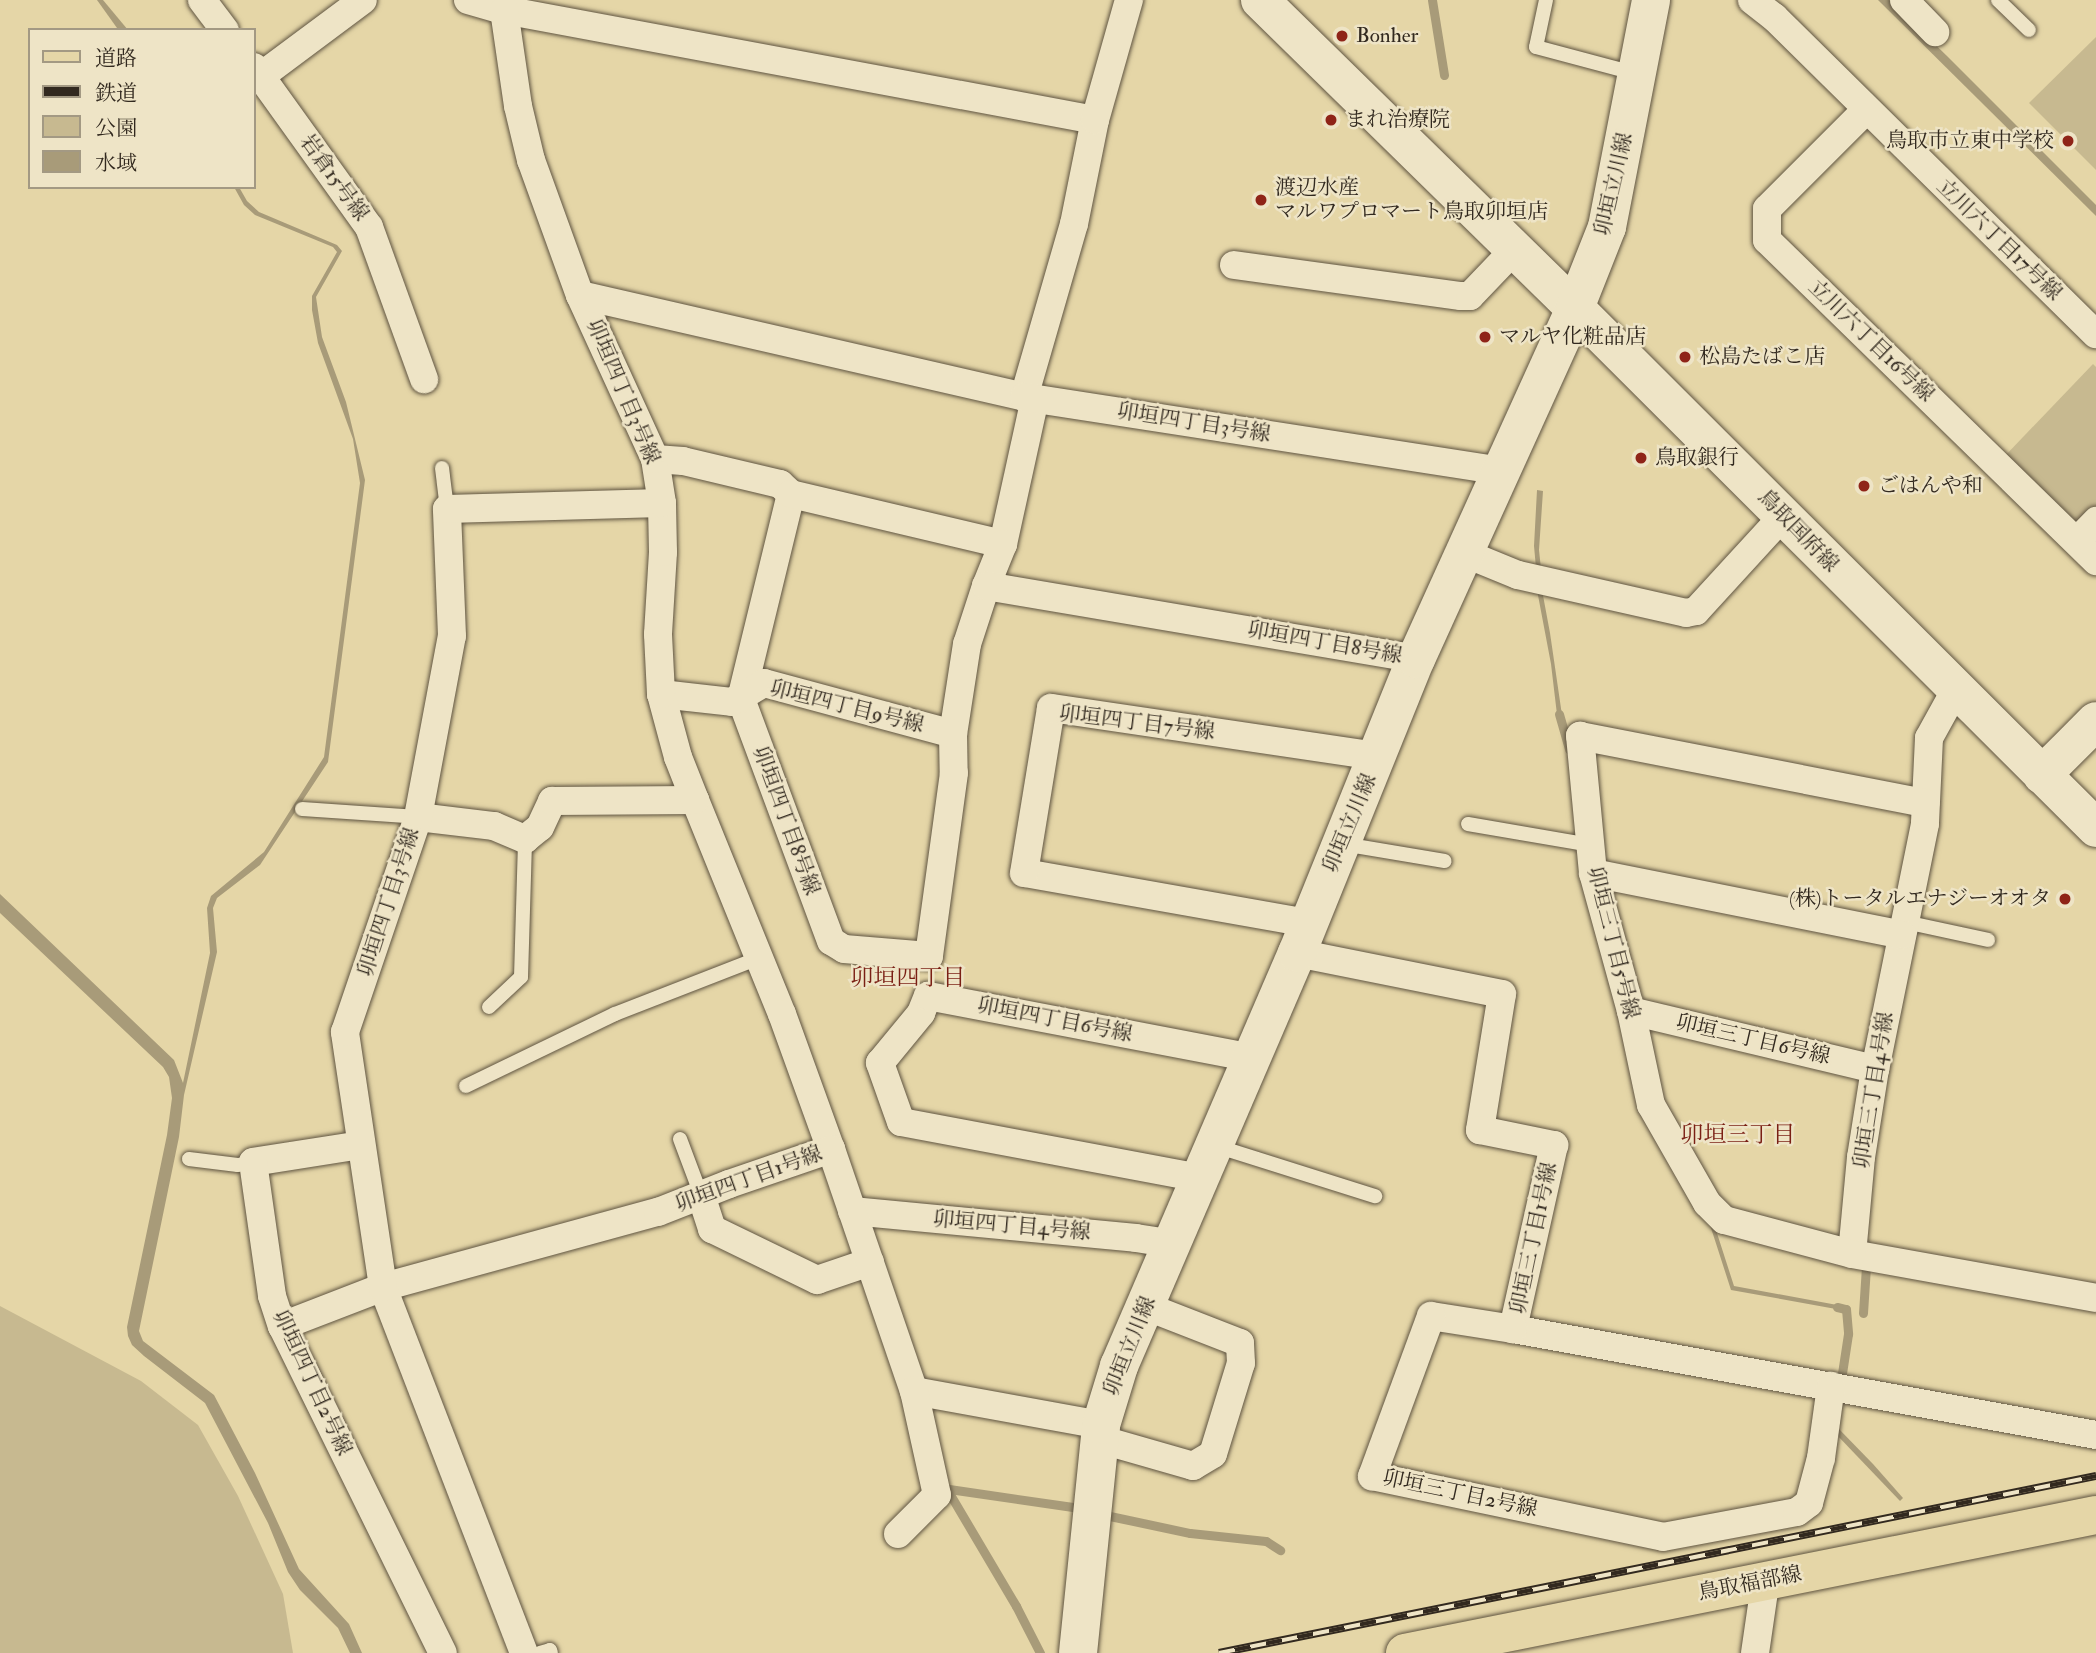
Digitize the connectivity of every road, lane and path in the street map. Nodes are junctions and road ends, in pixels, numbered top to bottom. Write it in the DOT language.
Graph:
graph roads {
  1 [pos="202,0"];
  2 [pos="363,0"];
  3 [pos="468,0"];
  4 [pos="1129,0"];
  5 [pos="1261,0"];
  6 [pos="1546,0"];
  7 [pos="1651,0"];
  8 [pos="1752,0"];
  9 [pos="1904,0"];
  10 [pos="1998,0"];
  11 [pos="504,10"];
  12 [pos="223,28"];
  13 [pos="2029,30"];
  14 [pos="1935,32"];
  15 [pos="1637,74"];
  16 [pos="260,82"];
  17 [pos="1866,110"];
  18 [pos="1095,120"];
  19 [pos="1514,250"];
  20 [pos="1234,265"];
  21 [pos="580,295"];
  22 [pos="1575,308"];
  23 [pos="2096,334"];
  24 [pos="424,379"];
  25 [pos="1030,398"];
  26 [pos="655,458"];
  27 [pos="442,468"];
  28 [pos="1501,471"];
  29 [pos="791,494"];
  30 [pos="662,503"];
  31 [pos="447,509"];
  32 [pos="1784,515"];
  33 [pos="2090,541"];
  34 [pos="1003,544"];
  35 [pos="1464,552"];
  36 [pos="986,586"];
  37 [pos="1416,659"];
  38 [pos="1956,689"];
  39 [pos="661,694"];
  40 [pos="741,699"];
  41 [pos="2096,722"];
  42 [pos="953,734"];
  43 [pos="1378,756"];
  44 [pos="2042,775"];
  45 [pos="695,800"];
  46 [pos="1926,803"];
  47 [pos="302,809"];
  48 [pos="418,817"];
  49 [pos="1468,824"];
  50 [pos="2096,828"];
  51 [pos="525,839"];
  52 [pos="1341,844"];
  53 [pos="1591,845"];
  54 [pos="1445,862"];
  55 [pos="1593,873"];
  56 [pos="1904,929"];
  57 [pos="1302,938"];
  58 [pos="1988,940"];
  59 [pos="929,956"];
  60 [pos="759,958"];
  61 [pos="928,996"];
  62 [pos="489,1007"];
  63 [pos="1630,1010"];
  64 [pos="1252,1058"];
  65 [pos="1875,1069"];
  66 [pos="466,1086"];
  67 [pos="680,1139"];
  68 [pos="361,1145"];
  69 [pos="831,1149"];
  70 [pos="189,1159"];
  71 [pos="253,1162"];
  72 [pos="1208,1162"];
  73 [pos="701,1195"];
  74 [pos="1375,1196"];
  75 [pos="852,1210"];
  76 [pos="1172,1244"];
  77 [pos="1852,1254"];
  78 [pos="870,1262"];
  79 [pos="383,1287"];
  80 [pos="2096,1297"];
  81 [pos="1145,1306"];
  82 [pos="282,1326"];
  83 [pos="1513,1329"];
  84 [pos="1831,1386"];
  85 [pos="914,1391"];
  86 [pos="1100,1432"];
  87 [pos="2096,1435"];
  88 [pos="2096,1515"];
  89 [pos="898,1534"];
  90 [pos="1764,1591"];
  91 [pos="443,1653"];
  92 [pos="524,1653"];
  93 [pos="540,1653"];
  94 [pos="551,1653"];
  95 [pos="1078,1653"];
  96 [pos="1405,1653"];
  97 [pos="1755,1653"];
  1 -- 12 [label="street"];
  2 -- 16 [label="street"];
  3 -- 11 [label="street"];
  4 -- 18 [label="street"];
  5 -- 19 [label="street, 鳥取国府線"];
  6 -- 15 [label="lane"];
  7 -- 15 [label="street, 卯垣立川線"];
  8 -- 17 [label="street, 立川六丁目17号線"];
  9 -- 14 [label="street"];
  10 -- 13 [label="lane"];
  11 -- 18 [label="street"];
  11 -- 21 [label="street"];
  15 -- 22 [label="street, 卯垣立川線"];
  16 -- 24 [label="street, 岩倉15号線"];
  17 -- 23 [label="street, 立川六丁目17号線"];
  17 -- 33 [label="street, 立川六丁目16号線"];
  18 -- 25 [label="street"];
  19 -- 20 [label="street"];
  19 -- 22 [label="street, 鳥取国府線"];
  21 -- 25 [label="street, 卯垣四丁目3号線"];
  21 -- 26 [label="street, 卯垣四丁目3号線"];
  22 -- 28 [label="street, 卯垣立川線"];
  22 -- 32 [label="street, 鳥取国府線"];
  25 -- 28 [label="street, 卯垣四丁目3号線"];
  25 -- 34 [label="street"];
  26 -- 29 [label="street"];
  26 -- 30 [label="street, 卯垣四丁目3号線"];
  27 -- 31 [label="lane"];
  28 -- 35 [label="street, 卯垣立川線"];
  29 -- 34 [label="street"];
  29 -- 40 [label="street"];
  30 -- 31 [label="street"];
  30 -- 39 [label="street, 卯垣四丁目3号線"];
  31 -- 48 [label="street, 卯垣四丁目3号線"];
  32 -- 35 [label="street"];
  32 -- 38 [label="street, 鳥取国府線"];
  34 -- 36 [label="street"];
  35 -- 37 [label="street, 卯垣立川線"];
  36 -- 37 [label="street, 卯垣四丁目8号線"];
  36 -- 42 [label="street"];
  37 -- 43 [label="street, 卯垣立川線"];
  38 -- 44 [label="street, 鳥取国府線"];
  38 -- 46 [label="street, 卯垣三丁目4号線"];
  39 -- 40 [label="street, 卯垣四丁目9号線"];
  39 -- 45 [label="street, 卯垣四丁目3号線"];
  40 -- 42 [label="street, 卯垣四丁目9号線"];
  40 -- 59 [label="street, 卯垣四丁目8号線"];
  41 -- 44 [label="street"];
  42 -- 59 [label="street"];
  43 -- 52 [label="street, 卯垣立川線"];
  43 -- 57 [label="street, 卯垣四丁目7号線"];
  44 -- 50 [label="street, 鳥取国府線"];
  45 -- 51 [label="street"];
  45 -- 60 [label="street, 卯垣四丁目3号線"];
  46 -- 53 [label="street, 卯垣三丁目5号線"];
  46 -- 56 [label="street, 卯垣三丁目4号線"];
  47 -- 48 [label="lane"];
  48 -- 51 [label="street"];
  48 -- 68 [label="street, 卯垣四丁目3号線"];
  49 -- 53 [label="lane"];
  51 -- 62 [label="lane"];
  52 -- 54 [label="lane"];
  52 -- 57 [label="street, 卯垣立川線"];
  53 -- 55 [label="street, 卯垣三丁目5号線"];
  55 -- 56 [label="street"];
  55 -- 63 [label="street, 卯垣三丁目5号線"];
  56 -- 58 [label="lane"];
  56 -- 65 [label="street, 卯垣三丁目4号線"];
  57 -- 64 [label="street, 卯垣立川線"];
  57 -- 83 [label="street, 卯垣三丁目1号線"];
  59 -- 61 [label="street"];
  60 -- 66 [label="lane"];
  60 -- 69 [label="street, 卯垣四丁目3号線"];
  61 -- 64 [label="street, 卯垣四丁目6号線"];
  61 -- 72 [label="street"];
  63 -- 65 [label="street, 卯垣三丁目6号線"];
  63 -- 77 [label="street, 卯垣三丁目5号線"];
  64 -- 72 [label="street, 卯垣立川線"];
  65 -- 77 [label="street, 卯垣三丁目4号線"];
  67 -- 73 [label="lane"];
  68 -- 71 [label="street"];
  68 -- 79 [label="street, 卯垣四丁目3号線"];
  69 -- 73 [label="street, 卯垣四丁目1号線"];
  69 -- 75 [label="street, 卯垣四丁目1号線"];
  70 -- 71 [label="lane"];
  71 -- 82 [label="street, 卯垣四丁目2号線"];
  72 -- 74 [label="lane"];
  72 -- 76 [label="street, 卯垣立川線"];
  73 -- 78 [label="street"];
  73 -- 79 [label="street, 卯垣四丁目1号線"];
  75 -- 76 [label="street, 卯垣四丁目4号線"];
  75 -- 78 [label="street, 卯垣四丁目1号線"];
  76 -- 81 [label="street, 卯垣立川線"];
  77 -- 80 [label="street"];
  78 -- 85 [label="street, 卯垣四丁目1号線"];
  79 -- 82 [label="street, 卯垣四丁目1号線"];
  79 -- 92 [label="street"];
  81 -- 86 [label="street, 卯垣立川線"];
  81 -- 86 [label="street"];
  82 -- 91 [label="street, 卯垣四丁目2号線"];
  83 -- 84 [label="street, 卯垣三丁目1号線"];
  83 -- 84 [label="street, 卯垣三丁目2号線"];
  84 -- 87 [label="street, 卯垣三丁目1号線"];
  85 -- 86 [label="street"];
  85 -- 89 [label="street, 卯垣四丁目1号線"];
  86 -- 95 [label="street, 卯垣立川線"];
  88 -- 96 [label="main road, 鳥取福部線"];
  90 -- 97 [label="street"];
  93 -- 94 [label="lane"];
}
